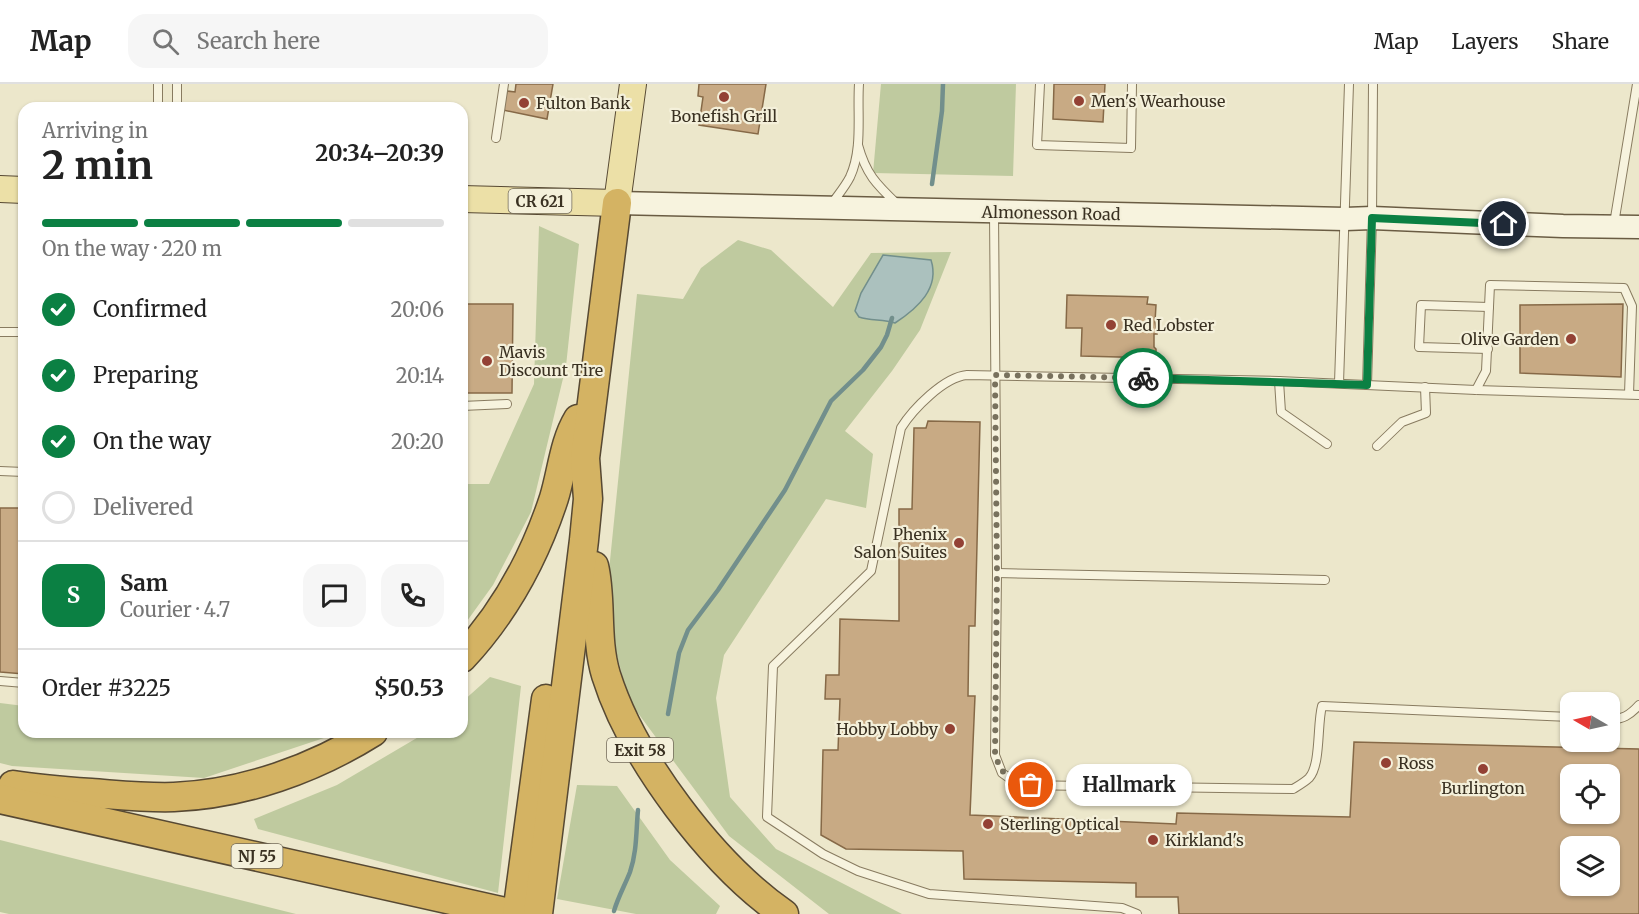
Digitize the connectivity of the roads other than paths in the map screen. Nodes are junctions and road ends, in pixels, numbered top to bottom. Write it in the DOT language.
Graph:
graph roads {
  1 [pos="158,84"];
  2 [pos="177,84"];
  3 [pos="504,84"];
  4 [pos="633,84"];
  5 [pos="859,84"];
  6 [pos="1040,84"];
  7 [pos="1132,84"];
  8 [pos="1349,84"];
  9 [pos="1373,84"];
  10 [pos="1637,84"];
  11 [pos="158,102"];
  12 [pos="177,102"];
  13 [pos="496,138"];
  14 [pos="858,144"];
  15 [pos="0,189"];
  16 [pos="18,190"];
  17 [pos="468,198"];
  18 [pos="617,203"];
  19 [pos="829,208"];
  20 [pos="903,209"];
  21 [pos="994,212"];
  22 [pos="1372,218"];
  23 [pos="1345,219"];
  24 [pos="1613,226"];
  25 [pos="1639,226"];
  26 [pos="1490,307"];
  27 [pos="0,332"];
  28 [pos="18,332"];
  29 [pos="1488,349"];
  30 [pos="995,375"];
  31 [pos="1279,381"];
  32 [pos="1339,383"];
  33 [pos="1367,385"];
  34 [pos="1425,387"];
  35 [pos="1476,390"];
  36 [pos="593,394"];
  37 [pos="1629,394"];
  38 [pos="1639,395"];
  39 [pos="507,404"];
  40 [pos="468,406"];
  41 [pos="1327,444"];
  42 [pos="1377,446"];
  43 [pos="585,458"];
  44 [pos="0,471"];
  45 [pos="18,472"];
  46 [pos="584,540"];
  47 [pos="997,573"];
  48 [pos="1325,580"];
  49 [pos="468,651"];
  50 [pos="0,681"];
  51 [pos="18,682"];
  52 [pos="1639,705"];
  53 [pos="1560,717"];
  54 [pos="1620,719"];
  55 [pos="362,738"];
  56 [pos="0,783"];
  57 [pos="0,799"];
  58 [pos="538,837"];
  59 [pos="516,914"];
  60 [pos="538,914"];
  61 [pos="784,914"];
  62 [pos="1137,914"];
  1 -- 11 [label="lane"];
  2 -- 12 [label="lane"];
  3 -- 13 [label="lane"];
  4 -- 18 [label="main road"];
  5 -- 14 [label="lane"];
  6 -- 7 [label="lane"];
  8 -- 23 [label="lane"];
  9 -- 22 [label="lane"];
  10 -- 24 [label="lane"];
  14 -- 19 [label="lane"];
  14 -- 20 [label="lane"];
  15 -- 16 [label="main road"];
  17 -- 18 [label="main road, Almonesson Road / CR 621"];
  18 -- 19 [label="street, Almonesson Road / CR 621"];
  18 -- 36 [label="highway"];
  19 -- 20 [label="street, Almonesson Road / CR 621"];
  20 -- 21 [label="street, Almonesson Road / CR 621"];
  21 -- 23 [label="street, Almonesson Road / CR 621"];
  21 -- 30 [label="lane"];
  22 -- 23 [label="street, Almonesson Road / CR 621"];
  22 -- 24 [label="street, Almonesson Road / CR 621"];
  22 -- 33 [label="lane"];
  23 -- 32 [label="lane"];
  24 -- 25 [label="street, Almonesson Road / CR 621"];
  26 -- 29 [label="lane"];
  26 -- 29 [label="lane"];
  26 -- 37 [label="lane"];
  27 -- 28 [label="lane"];
  29 -- 35 [label="lane"];
  30 -- 31 [label="lane"];
  30 -- 47 [label="lane"];
  30 -- 62 [label="lane"];
  31 -- 32 [label="lane"];
  31 -- 41 [label="lane"];
  32 -- 33 [label="lane"];
  33 -- 34 [label="lane"];
  34 -- 35 [label="lane"];
  34 -- 42 [label="lane"];
  35 -- 37 [label="lane"];
  36 -- 43 [label="highway"];
  36 -- 49 [label="highway"];
  37 -- 38 [label="lane"];
  39 -- 40 [label="lane"];
  43 -- 46 [label="highway, Exit 58"];
  43 -- 58 [label="highway"];
  44 -- 45 [label="lane"];
  46 -- 58 [label="highway, Exit 58"];
  46 -- 61 [label="highway, Exit 58"];
  47 -- 48 [label="lane"];
  47 -- 53 [label="lane"];
  50 -- 51 [label="lane"];
  52 -- 54 [label="lane"];
  55 -- 56 [label="highway"];
  57 -- 59 [label="highway, NJ 55"];
  58 -- 59 [label="highway"];
  58 -- 60 [label="highway, Exit 58"];
}
